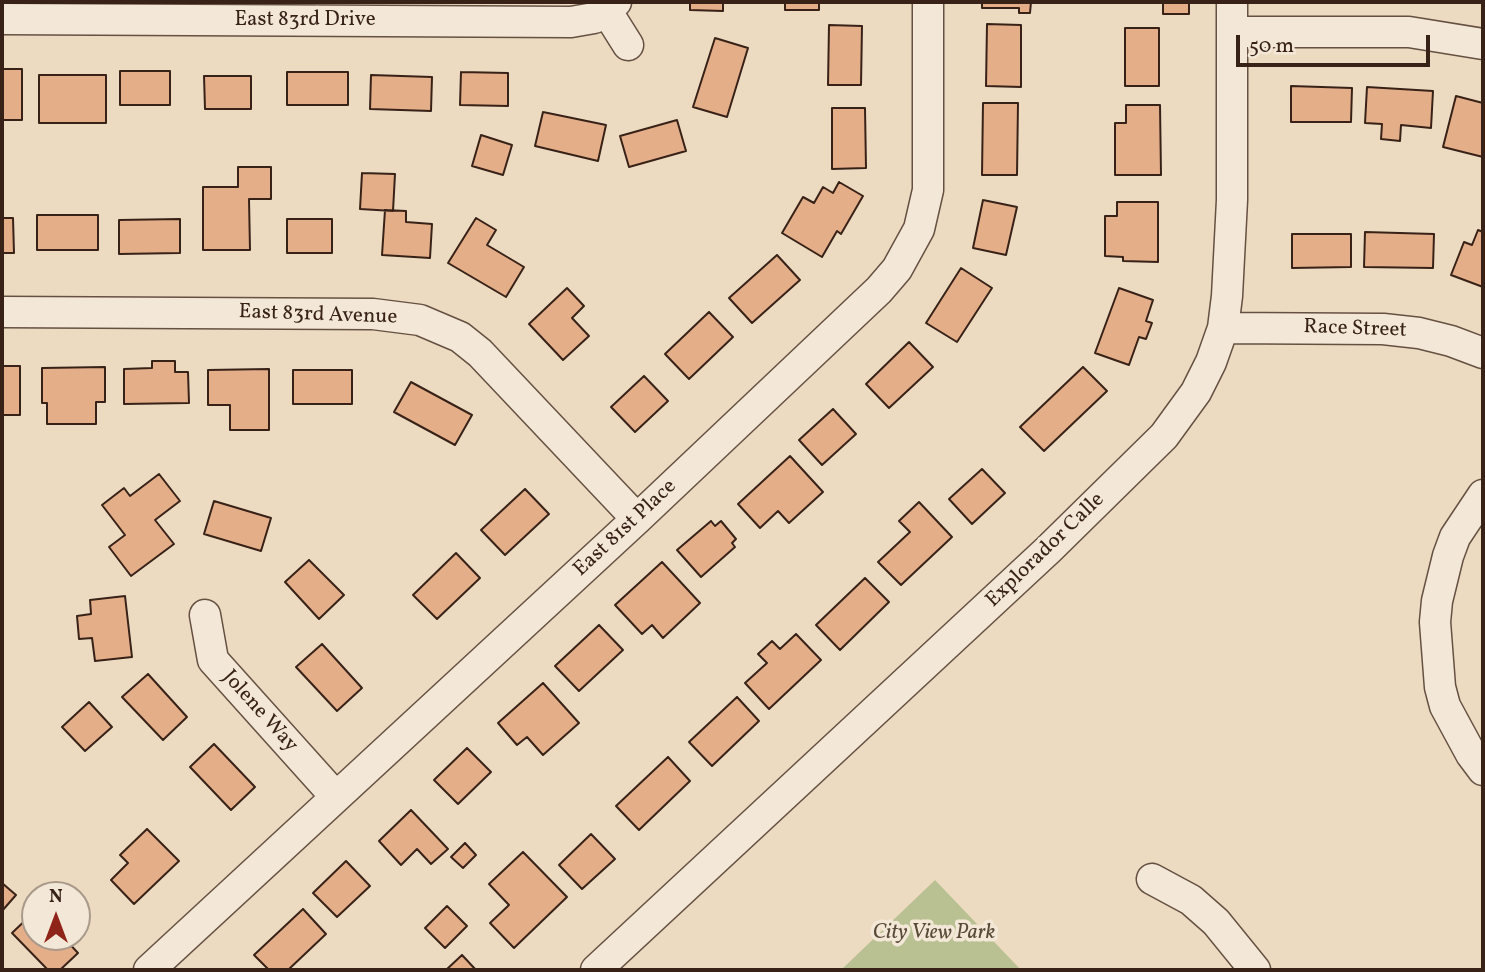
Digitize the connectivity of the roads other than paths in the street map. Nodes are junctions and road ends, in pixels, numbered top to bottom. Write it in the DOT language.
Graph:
graph roads {
  1 [pos="928,2"];
  2 [pos="1232,2"];
  3 [pos="611,6"];
  4 [pos="2,19"];
  5 [pos="1232,32"];
  6 [pos="1483,44"];
  7 [pos="628,45"];
  8 [pos="2,312"];
  9 [pos="1223,328"];
  10 [pos="1483,353"];
  11 [pos="1483,495"];
  12 [pos="637,519"];
  13 [pos="205,615"];
  14 [pos="1483,770"];
  15 [pos="335,797"];
  16 [pos="1152,879"];
  17 [pos="149,970"];
  18 [pos="596,970"];
  19 [pos="1255,970"];
  1 -- 12 [label="street, East 81st Place"];
  2 -- 5 [label="street, Explorador Calle"];
  3 -- 4 [label="street, East 83rd Drive"];
  3 -- 7 [label="street, East 83rd Drive"];
  5 -- 6 [label="street"];
  5 -- 9 [label="street, Explorador Calle"];
  8 -- 12 [label="street, East 83rd Avenue"];
  9 -- 10 [label="street, Race Street"];
  9 -- 18 [label="street, Explorador Calle"];
  11 -- 14 [label="street"];
  12 -- 15 [label="street, East 81st Place"];
  13 -- 15 [label="street, Jolene Way"];
  15 -- 17 [label="street, East 81st Place"];
  16 -- 19 [label="street"];
}
